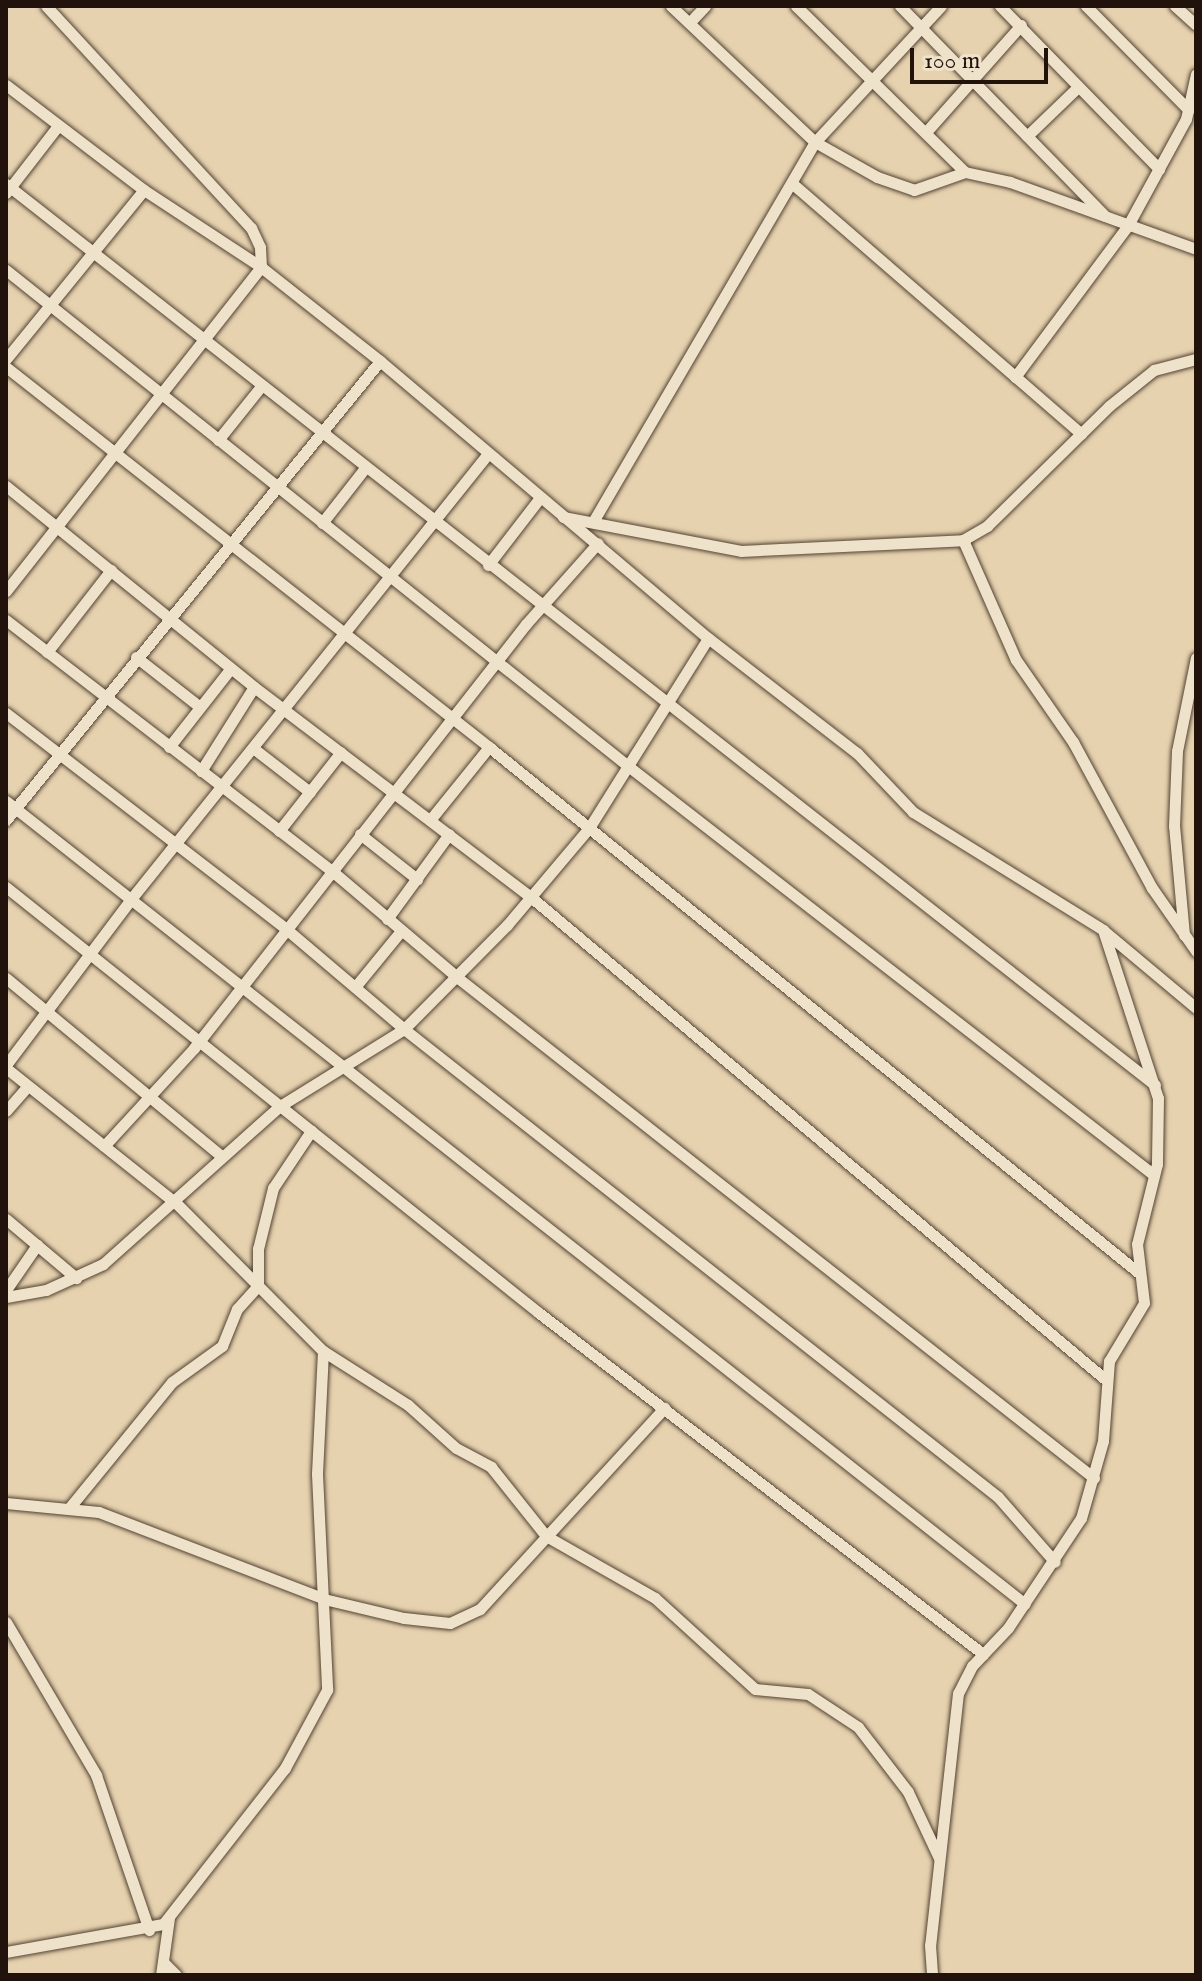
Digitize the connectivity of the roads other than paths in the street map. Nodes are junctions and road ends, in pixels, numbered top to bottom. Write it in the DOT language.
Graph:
graph roads {
  1 [pos="46,6"];
  2 [pos="671,6"];
  3 [pos="705,6"];
  4 [pos="796,6"];
  5 [pos="900,6"];
  6 [pos="941,6"];
  7 [pos="1000,6"];
  8 [pos="1086,6"];
  9 [pos="1175,6"];
  10 [pos="691,21"];
  11 [pos="1021,25"];
  12 [pos="1196,25"];
  13 [pos="922,27"];
  14 [pos="1196,74"];
  15 [pos="874,80"];
  16 [pos="974,82"];
  17 [pos="6,85"];
  18 [pos="1078,87"];
  19 [pos="1189,110"];
  20 [pos="57,127"];
  21 [pos="926,132"];
  22 [pos="1027,136"];
  23 [pos="815,142"];
  24 [pos="1159,169"];
  25 [pos="965,172"];
  26 [pos="794,185"];
  27 [pos="8,189"];
  28 [pos="144,190"];
  29 [pos="1108,219"];
  30 [pos="1127,227"];
  31 [pos="1196,249"];
  32 [pos="91,251"];
  33 [pos="261,267"];
  34 [pos="6,270"];
  35 [pos="49,305"];
  36 [pos="205,340"];
  37 [pos="6,359"];
  38 [pos="1196,359"];
  39 [pos="380,361"];
  40 [pos="6,367"];
  41 [pos="1015,377"];
  42 [pos="262,385"];
  43 [pos="162,394"];
  44 [pos="321,432"];
  45 [pos="1081,434"];
  46 [pos="218,440"];
  47 [pos="113,454"];
  48 [pos="487,455"];
  49 [pos="365,468"];
  50 [pos="6,486"];
  51 [pos="277,487"];
  52 [pos="539,499"];
  53 [pos="563,517"];
  54 [pos="594,520"];
  55 [pos="322,523"];
  56 [pos="433,523"];
  57 [pos="57,528"];
  58 [pos="963,540"];
  59 [pos="598,543"];
  60 [pos="229,546"];
  61 [pos="488,565"];
  62 [pos="111,570"];
  63 [pos="390,576"];
  64 [pos="6,591"];
  65 [pos="541,607"];
  66 [pos="169,617"];
  67 [pos="6,620"];
  68 [pos="342,635"];
  69 [pos="708,638"];
  70 [pos="47,652"];
  71 [pos="136,657"];
  72 [pos="1196,658"];
  73 [pos="498,660"];
  74 [pos="231,668"];
  75 [pos="254,687"];
  76 [pos="103,697"];
  77 [pos="667,706"];
  78 [pos="200,707"];
  79 [pos="285,709"];
  80 [pos="6,713"];
  81 [pos="452,719"];
  82 [pos="169,747"];
  83 [pos="489,747"];
  84 [pos="253,748"];
  85 [pos="341,752"];
  86 [pos="58,755"];
  87 [pos="628,766"];
  88 [pos="201,771"];
  89 [pos="222,787"];
  90 [pos="310,792"];
  91 [pos="393,793"];
  92 [pos="11,804"];
  93 [pos="6,820"];
  94 [pos="430,820"];
  95 [pos="589,828"];
  96 [pos="279,831"];
  97 [pos="360,834"];
  98 [pos="449,834"];
  99 [pos="176,845"];
  100 [pos="332,871"];
  101 [pos="417,879"];
  102 [pos="6,887"];
  103 [pos="532,898"];
  104 [pos="131,899"];
  105 [pos="387,919"];
  106 [pos="285,928"];
  107 [pos="1103,930"];
  108 [pos="401,931"];
  109 [pos="1184,937"];
  110 [pos="1196,951"];
  111 [pos="90,954"];
  112 [pos="6,978"];
  113 [pos="458,978"];
  114 [pos="242,985"];
  115 [pos="355,987"];
  116 [pos="1196,1008"];
  117 [pos="47,1011"];
  118 [pos="404,1029"];
  119 [pos="200,1040"];
  120 [pos="6,1067"];
  121 [pos="343,1071"];
  122 [pos="1155,1085"];
  123 [pos="28,1086"];
  124 [pos="151,1098"];
  125 [pos="280,1106"];
  126 [pos="6,1111"];
  127 [pos="311,1131"];
  128 [pos="104,1146"];
  129 [pos="221,1156"];
  130 [pos="1154,1175"];
  131 [pos="176,1203"];
  132 [pos="6,1219"];
  133 [pos="37,1245"];
  134 [pos="1139,1273"];
  135 [pos="76,1278"];
  136 [pos="258,1286"];
  137 [pos="6,1290"];
  138 [pos="6,1297"];
  139 [pos="323,1351"];
  140 [pos="1106,1380"];
  141 [pos="664,1408"];
  142 [pos="1094,1478"];
  143 [pos="6,1503"];
  144 [pos="70,1507"];
  145 [pos="546,1536"];
  146 [pos="1055,1562"];
  147 [pos="324,1599"];
  148 [pos="1025,1604"];
  149 [pos="6,1622"];
  150 [pos="983,1654"];
  151 [pos="939,1858"];
  152 [pos="169,1918"];
  153 [pos="149,1930"];
  154 [pos="6,1952"];
  155 [pos="162,1969"];
  156 [pos="176,1975"];
  157 [pos="932,1975"];
  1 -- 33 [label="street"];
  2 -- 10 [label="street"];
  3 -- 10 [label="street"];
  4 -- 15 [label="street"];
  5 -- 13 [label="street"];
  6 -- 13 [label="street"];
  7 -- 11 [label="street"];
  8 -- 19 [label="street"];
  9 -- 12 [label="street"];
  10 -- 23 [label="street"];
  11 -- 16 [label="street"];
  11 -- 18 [label="street"];
  13 -- 15 [label="street"];
  13 -- 16 [label="street"];
  14 -- 19 [label="street"];
  15 -- 21 [label="street"];
  15 -- 23 [label="street"];
  16 -- 21 [label="street"];
  16 -- 22 [label="street"];
  17 -- 20 [label="street"];
  18 -- 22 [label="street"];
  18 -- 24 [label="street"];
  19 -- 24 [label="street"];
  20 -- 27 [label="street"];
  20 -- 28 [label="street"];
  21 -- 25 [label="street"];
  22 -- 29 [label="street"];
  23 -- 25 [label="street"];
  23 -- 26 [label="street"];
  24 -- 30 [label="street"];
  25 -- 29 [label="street"];
  26 -- 41 [label="street"];
  26 -- 54 [label="street"];
  27 -- 32 [label="street"];
  28 -- 32 [label="street"];
  28 -- 33 [label="street"];
  29 -- 30 [label="street"];
  30 -- 31 [label="street"];
  30 -- 41 [label="street"];
  32 -- 35 [label="street"];
  32 -- 36 [label="street"];
  33 -- 36 [label="street"];
  33 -- 39 [label="street"];
  34 -- 35 [label="street"];
  35 -- 37 [label="street"];
  35 -- 43 [label="street"];
  36 -- 42 [label="street"];
  36 -- 43 [label="street"];
  38 -- 45 [label="street"];
  39 -- 44 [label="street"];
  39 -- 48 [label="street"];
  40 -- 47 [label="street"];
  41 -- 45 [label="street"];
  42 -- 44 [label="street"];
  42 -- 46 [label="street"];
  43 -- 46 [label="street"];
  43 -- 47 [label="street"];
  44 -- 49 [label="street"];
  44 -- 51 [label="street"];
  45 -- 58 [label="street"];
  46 -- 51 [label="street"];
  47 -- 57 [label="street"];
  47 -- 60 [label="street"];
  48 -- 52 [label="street"];
  48 -- 56 [label="street"];
  49 -- 55 [label="street"];
  49 -- 56 [label="street"];
  50 -- 57 [label="street"];
  51 -- 55 [label="street"];
  51 -- 60 [label="street"];
  52 -- 53 [label="street"];
  52 -- 61 [label="street"];
  53 -- 54 [label="street"];
  53 -- 59 [label="street"];
  54 -- 58 [label="street"];
  55 -- 63 [label="street"];
  56 -- 61 [label="street"];
  56 -- 63 [label="street"];
  57 -- 62 [label="street"];
  57 -- 64 [label="street"];
  58 -- 109 [label="street"];
  59 -- 65 [label="street"];
  59 -- 69 [label="street"];
  60 -- 66 [label="street"];
  60 -- 68 [label="street"];
  61 -- 65 [label="street"];
  62 -- 66 [label="street"];
  62 -- 70 [label="street"];
  63 -- 68 [label="street"];
  63 -- 73 [label="street"];
  65 -- 73 [label="street"];
  65 -- 77 [label="street"];
  66 -- 71 [label="street"];
  66 -- 74 [label="street"];
  67 -- 70 [label="street"];
  68 -- 79 [label="street"];
  68 -- 81 [label="street"];
  69 -- 77 [label="street"];
  69 -- 107 [label="street"];
  70 -- 76 [label="street"];
  71 -- 76 [label="street"];
  71 -- 78 [label="street"];
  72 -- 109 [label="street"];
  73 -- 81 [label="street"];
  73 -- 87 [label="street"];
  74 -- 75 [label="street"];
  74 -- 78 [label="street"];
  75 -- 79 [label="street"];
  75 -- 88 [label="street"];
  76 -- 82 [label="street"];
  76 -- 86 [label="street"];
  77 -- 87 [label="street"];
  77 -- 122 [label="street"];
  78 -- 82 [label="street"];
  79 -- 84 [label="street"];
  79 -- 85 [label="street"];
  80 -- 86 [label="street"];
  81 -- 83 [label="street"];
  81 -- 91 [label="street"];
  82 -- 88 [label="street"];
  83 -- 94 [label="street"];
  83 -- 95 [label="street"];
  84 -- 89 [label="street"];
  84 -- 90 [label="street"];
  85 -- 90 [label="street"];
  85 -- 91 [label="street"];
  86 -- 92 [label="street"];
  86 -- 99 [label="street"];
  87 -- 95 [label="street"];
  87 -- 130 [label="street"];
  88 -- 89 [label="street"];
  89 -- 96 [label="street"];
  89 -- 99 [label="street"];
  90 -- 96 [label="street"];
  91 -- 94 [label="street"];
  91 -- 97 [label="street"];
  92 -- 93 [label="street"];
  92 -- 104 [label="street"];
  94 -- 98 [label="street"];
  95 -- 103 [label="street"];
  95 -- 134 [label="street"];
  96 -- 100 [label="street"];
  97 -- 100 [label="street"];
  97 -- 101 [label="street"];
  98 -- 101 [label="street"];
  98 -- 103 [label="street"];
  99 -- 104 [label="street"];
  99 -- 106 [label="street"];
  100 -- 105 [label="street"];
  100 -- 106 [label="street"];
  101 -- 105 [label="street"];
  102 -- 111 [label="street"];
  103 -- 113 [label="street"];
  103 -- 140 [label="street"];
  104 -- 111 [label="street"];
  104 -- 114 [label="street"];
  105 -- 108 [label="street"];
  106 -- 114 [label="street"];
  106 -- 115 [label="street"];
  107 -- 116 [label="street"];
  107 -- 122 [label="street"];
  108 -- 113 [label="street"];
  108 -- 115 [label="street"];
  109 -- 110 [label="street"];
  111 -- 117 [label="street"];
  111 -- 119 [label="street"];
  112 -- 117 [label="street"];
  113 -- 118 [label="street"];
  113 -- 142 [label="street"];
  114 -- 119 [label="street"];
  114 -- 121 [label="street"];
  115 -- 118 [label="street"];
  117 -- 120 [label="street"];
  117 -- 124 [label="street"];
  118 -- 121 [label="street"];
  118 -- 146 [label="street"];
  119 -- 124 [label="street"];
  119 -- 125 [label="street"];
  120 -- 123 [label="street"];
  121 -- 125 [label="street"];
  121 -- 148 [label="street"];
  122 -- 130 [label="street"];
  123 -- 126 [label="street"];
  123 -- 128 [label="street"];
  124 -- 128 [label="street"];
  124 -- 129 [label="street"];
  125 -- 127 [label="street"];
  125 -- 129 [label="street"];
  127 -- 136 [label="street"];
  127 -- 141 [label="street"];
  128 -- 131 [label="street"];
  129 -- 131 [label="street"];
  130 -- 134 [label="street"];
  131 -- 135 [label="street"];
  131 -- 136 [label="street"];
  132 -- 133 [label="street"];
  133 -- 135 [label="street"];
  133 -- 137 [label="street"];
  134 -- 140 [label="street"];
  135 -- 138 [label="street"];
  136 -- 139 [label="street"];
  136 -- 144 [label="street"];
  139 -- 145 [label="street"];
  139 -- 147 [label="street"];
  140 -- 142 [label="street"];
  141 -- 145 [label="street"];
  141 -- 150 [label="street"];
  142 -- 146 [label="street"];
  143 -- 144 [label="street"];
  144 -- 147 [label="street"];
  145 -- 147 [label="street"];
  145 -- 151 [label="street"];
  146 -- 148 [label="street"];
  147 -- 152 [label="street"];
  148 -- 150 [label="street"];
  149 -- 153 [label="street"];
  150 -- 151 [label="street"];
  151 -- 157 [label="street"];
  152 -- 153 [label="street"];
  152 -- 155 [label="street"];
  153 -- 154 [label="street"];
  155 -- 156 [label="street"];
}
